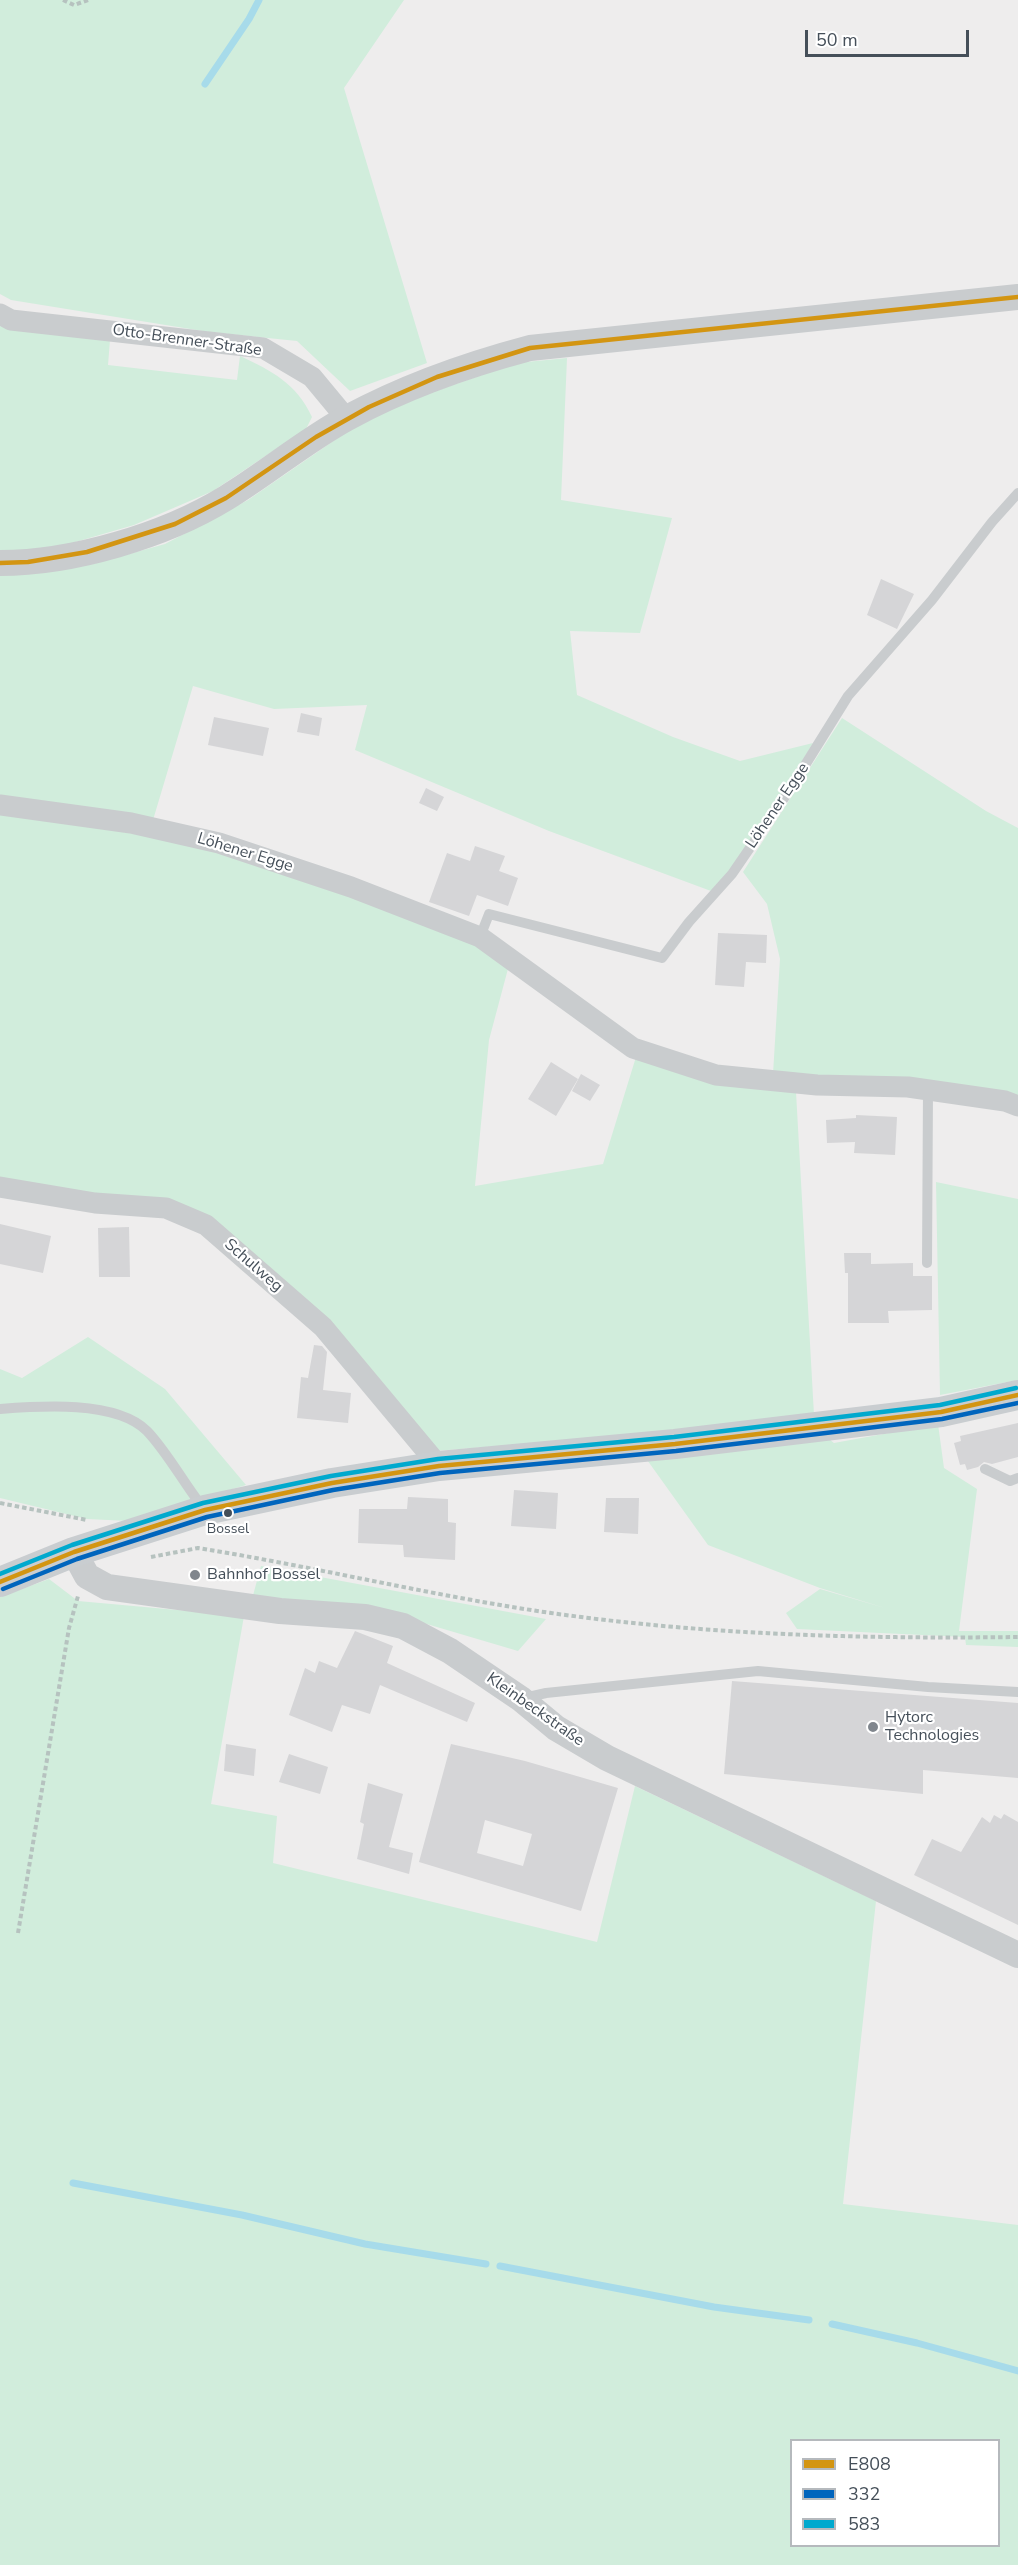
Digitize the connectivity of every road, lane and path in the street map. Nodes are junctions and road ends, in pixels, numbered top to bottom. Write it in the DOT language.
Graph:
graph roads {
  1 [pos="63,0"];
  2 [pos="88,0"];
  3 [pos="1018,297"];
  4 [pos="0,314"];
  5 [pos="346,418"];
  6 [pos="1018,493"];
  7 [pos="0,563"];
  8 [pos="0,805"];
  9 [pos="480,937"];
  10 [pos="928,1090"];
  11 [pos="1018,1106"];
  12 [pos="0,1187"];
  13 [pos="927,1263"];
  14 [pos="1018,1395"];
  15 [pos="0,1409"];
  16 [pos="439,1467"];
  17 [pos="985,1469"];
  18 [pos="1018,1478"];
  19 [pos="0,1503"];
  20 [pos="205,1510"];
  21 [pos="96,1522"];
  22 [pos="198,1548"];
  23 [pos="81,1564"];
  24 [pos="0,1582"];
  25 [pos="1018,1637"];
  26 [pos="1018,1692"];
  27 [pos="521,1699"];
  28 [pos="18,1933"];
  29 [pos="1018,1955"];
  1 -- 2 [label="path"];
  3 -- 5 [label="street"];
  4 -- 5 [label="street, Otto-Brenner-Straße"];
  5 -- 7 [label="street"];
  6 -- 9 [label="lane, Löhener Egge"];
  8 -- 9 [label="street, Löhener Egge"];
  9 -- 10 [label="street, Löhener Egge"];
  10 -- 11 [label="street, Löhener Egge"];
  10 -- 13 [label="lane"];
  12 -- 16 [label="street, Schulweg"];
  14 -- 16 [label="main road"];
  15 -- 20 [label="lane"];
  16 -- 20 [label="main road"];
  17 -- 18 [label="lane"];
  19 -- 21 [label="path"];
  20 -- 23 [label="main road"];
  22 -- 25 [label="path"];
  23 -- 24 [label="main road"];
  23 -- 27 [label="street, Kleinbeckstraße"];
  23 -- 28 [label="path"];
  26 -- 27 [label="lane"];
  27 -- 29 [label="street, Kleinbeckstraße"];
}
